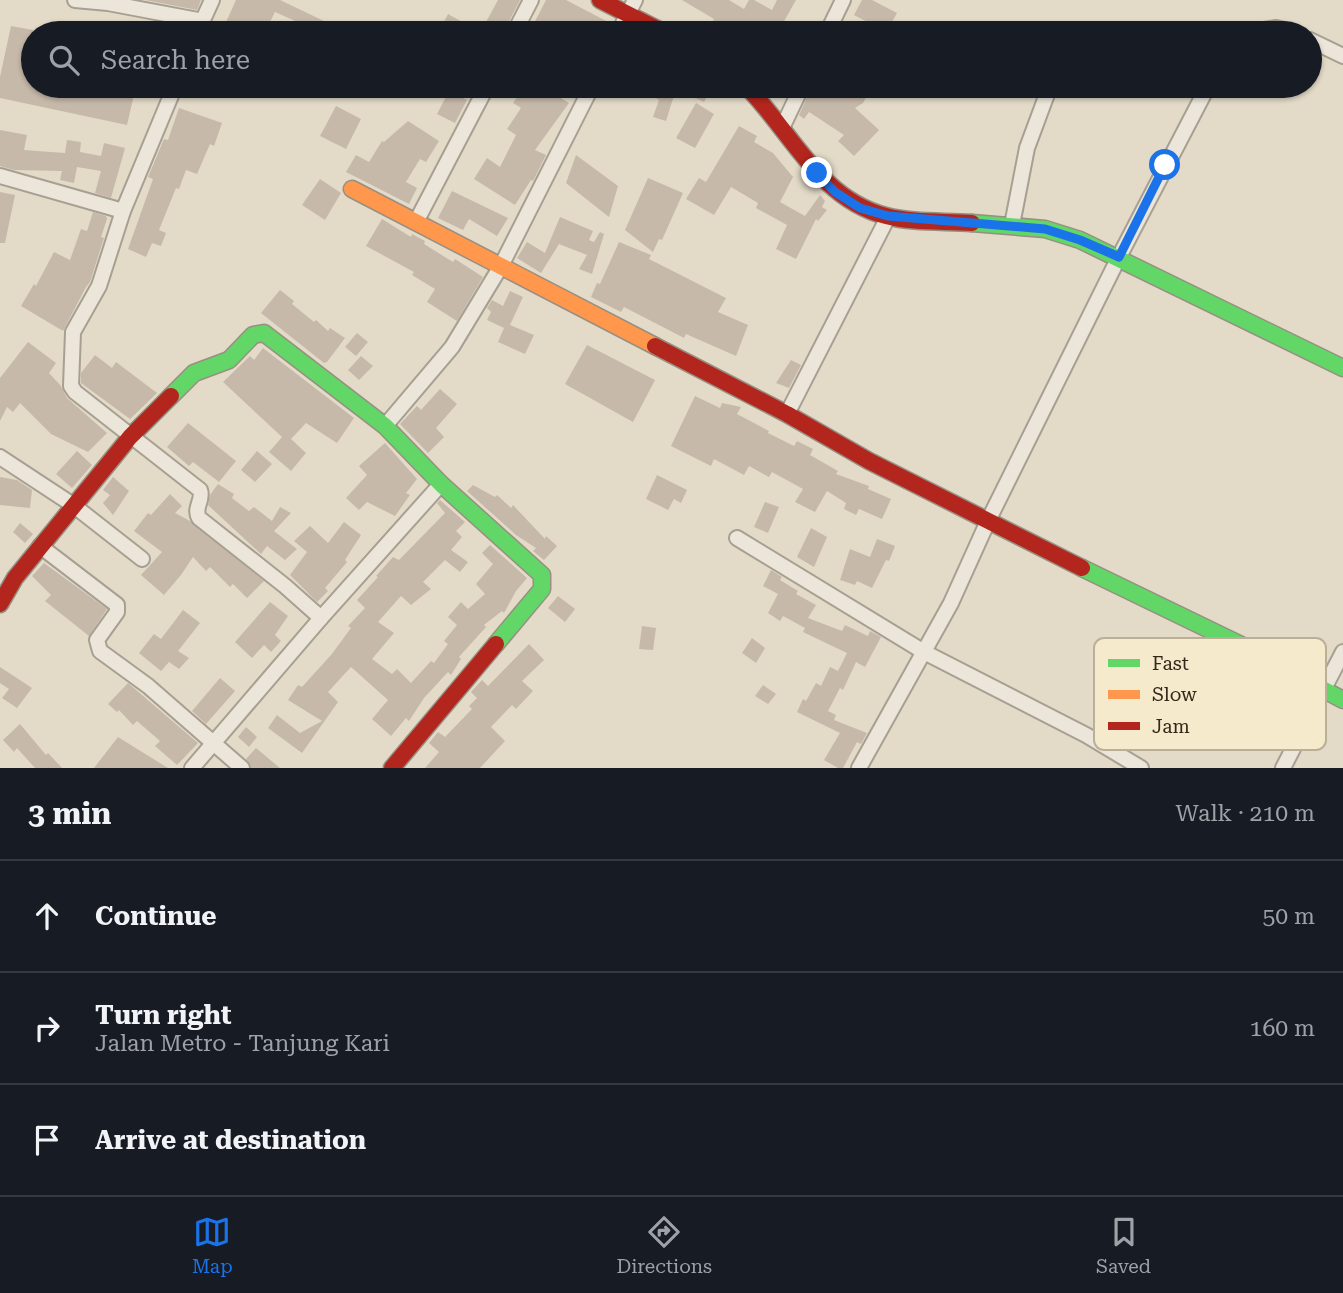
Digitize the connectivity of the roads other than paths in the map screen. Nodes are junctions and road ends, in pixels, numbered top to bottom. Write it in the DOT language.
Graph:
graph roads {
  1 [pos="75,0"];
  2 [pos="212,0"];
  3 [pos="531,0"];
  4 [pos="600,0"];
  5 [pos="843,0"];
  6 [pos="109,2"];
  7 [pos="632,7"];
  8 [pos="178,21"];
  9 [pos="203,21"];
  10 [pos="520,21"];
  11 [pos="650,21"];
  12 [pos="833,21"];
  13 [pos="1322,46"];
  14 [pos="1343,56"];
  15 [pos="171,98"];
  16 [pos="480,98"];
  17 [pos="586,98"];
  18 [pos="756,98"];
  19 [pos="796,98"];
  20 [pos="1046,98"];
  21 [pos="1202,98"];
  22 [pos="782,128"];
  23 [pos="0,176"];
  24 [pos="352,189"];
  25 [pos="123,211"];
  26 [pos="888,216"];
  27 [pos="416,222"];
  28 [pos="1012,225"];
  29 [pos="1119,257"];
  30 [pos="501,266"];
  31 [pos="1343,368"];
  32 [pos="787,414"];
  33 [pos="385,426"];
  34 [pos="130,436"];
  35 [pos="0,457"];
  36 [pos="441,484"];
  37 [pos="73,505"];
  38 [pos="988,521"];
  39 [pos="737,538"];
  40 [pos="40,546"];
  41 [pos="142,559"];
  42 [pos="0,604"];
  43 [pos="321,618"];
  44 [pos="1226,638"];
  45 [pos="924,652"];
  46 [pos="1343,652"];
  47 [pos="1326,686"];
  48 [pos="1326,691"];
  49 [pos="1343,700"];
  50 [pos="1094,740"];
  51 [pos="213,744"];
  52 [pos="1111,750"];
  53 [pos="1292,750"];
  54 [pos="192,768"];
  55 [pos="242,768"];
  56 [pos="392,768"];
  57 [pos="859,768"];
  58 [pos="1141,768"];
  59 [pos="1283,768"];
  1 -- 6 [label="street"];
  2 -- 9 [label="street"];
  3 -- 10 [label="street"];
  4 -- 7 [label="street"];
  5 -- 12 [label="street"];
  6 -- 8 [label="street"];
  7 -- 11 [label="street"];
  13 -- 14 [label="street"];
  15 -- 25 [label="street"];
  16 -- 27 [label="street"];
  17 -- 30 [label="street"];
  18 -- 22 [label="street"];
  19 -- 22 [label="street"];
  20 -- 28 [label="street"];
  21 -- 29 [label="street"];
  22 -- 26 [label="street"];
  23 -- 25 [label="street"];
  24 -- 27 [label="street"];
  25 -- 34 [label="street"];
  26 -- 28 [label="street"];
  26 -- 32 [label="street"];
  27 -- 30 [label="street"];
  28 -- 29 [label="street"];
  29 -- 31 [label="street"];
  29 -- 38 [label="street"];
  30 -- 32 [label="street"];
  30 -- 33 [label="street"];
  32 -- 38 [label="street"];
  33 -- 34 [label="street"];
  33 -- 36 [label="street"];
  34 -- 37 [label="street"];
  34 -- 43 [label="street"];
  35 -- 37 [label="street"];
  36 -- 43 [label="street"];
  36 -- 56 [label="street"];
  37 -- 40 [label="street"];
  37 -- 41 [label="street"];
  38 -- 44 [label="street"];
  38 -- 45 [label="street"];
  39 -- 45 [label="street"];
  40 -- 42 [label="street"];
  40 -- 51 [label="street"];
  43 -- 51 [label="street"];
  45 -- 50 [label="street"];
  45 -- 57 [label="street"];
  46 -- 47 [label="street"];
  48 -- 49 [label="street"];
  51 -- 54 [label="street"];
  51 -- 55 [label="street"];
  52 -- 58 [label="street"];
  53 -- 59 [label="street"];
}
